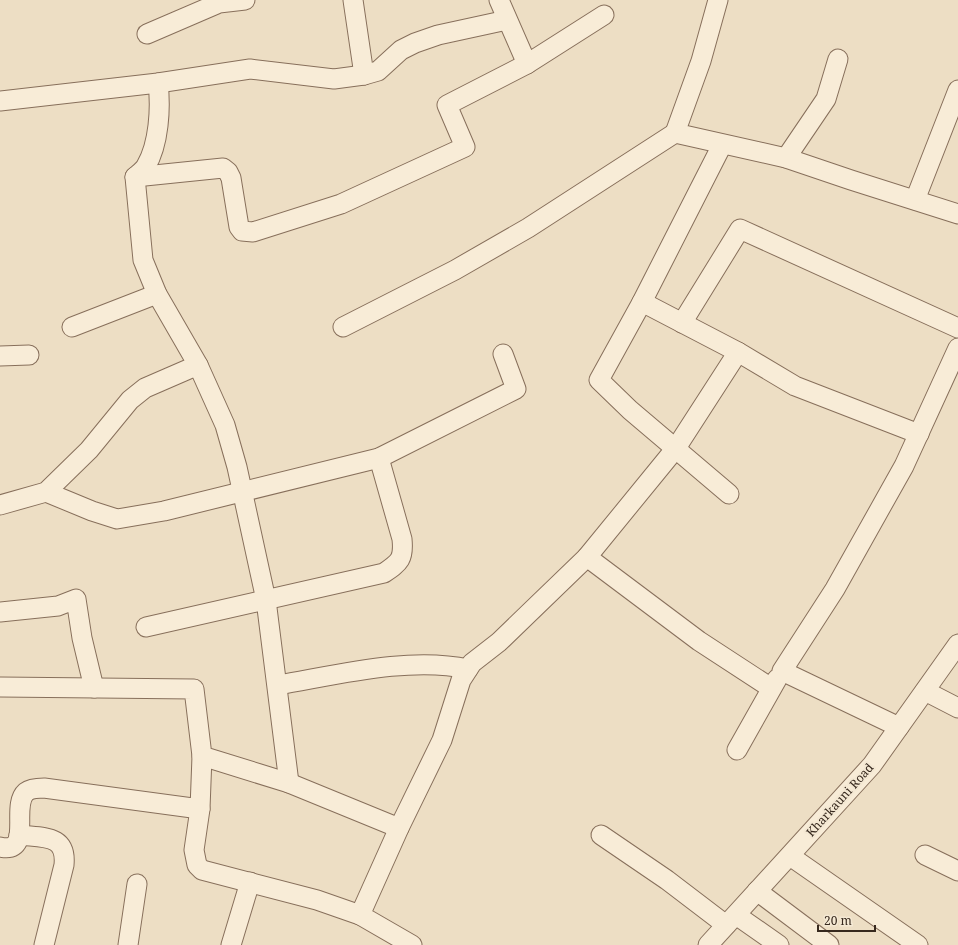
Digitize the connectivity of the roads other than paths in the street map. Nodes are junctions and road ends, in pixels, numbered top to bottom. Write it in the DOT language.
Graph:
graph roads {
  1 [pos="245,0"];
  2 [pos="353,0"];
  3 [pos="499,0"];
  4 [pos="718,0"];
  5 [pos="604,15"];
  6 [pos="507,20"];
  7 [pos="147,34"];
  8 [pos="838,59"];
  9 [pos="527,64"];
  10 [pos="364,75"];
  11 [pos="158,83"];
  12 [pos="958,90"];
  13 [pos="0,101"];
  14 [pos="676,133"];
  15 [pos="722,145"];
  16 [pos="786,158"];
  17 [pos="135,177"];
  18 [pos="915,200"];
  19 [pos="958,214"];
  20 [pos="157,294"];
  21 [pos="642,302"];
  22 [pos="682,323"];
  23 [pos="72,327"];
  24 [pos="343,327"];
  25 [pos="958,328"];
  26 [pos="958,348"];
  27 [pos="738,352"];
  28 [pos="503,354"];
  29 [pos="29,355"];
  30 [pos="0,356"];
  31 [pos="198,365"];
  32 [pos="919,434"];
  33 [pos="676,448"];
  34 [pos="379,458"];
  35 [pos="46,492"];
  36 [pos="243,492"];
  37 [pos="729,494"];
  38 [pos="0,505"];
  39 [pos="587,556"];
  40 [pos="266,600"];
  41 [pos="0,612"];
  42 [pos="146,627"];
  43 [pos="958,644"];
  44 [pos="468,669"];
  45 [pos="782,671"];
  46 [pos="278,685"];
  47 [pos="0,687"];
  48 [pos="94,688"];
  49 [pos="771,688"];
  50 [pos="924,691"];
  51 [pos="958,708"];
  52 [pos="899,727"];
  53 [pos="737,750"];
  54 [pos="202,756"];
  55 [pos="289,783"];
  56 [pos="200,809"];
  57 [pos="399,828"];
  58 [pos="19,835"];
  59 [pos="601,835"];
  60 [pos="0,847"];
  61 [pos="925,855"];
  62 [pos="790,856"];
  63 [pos="958,871"];
  64 [pos="250,882"];
  65 [pos="137,884"];
  66 [pos="757,891"];
  67 [pos="360,915"];
  68 [pos="731,920"];
  69 [pos="44,945"];
  70 [pos="128,945"];
  71 [pos="231,945"];
  72 [pos="412,945"];
  73 [pos="708,945"];
  74 [pos="779,945"];
  75 [pos="829,945"];
  76 [pos="918,945"];
  1 -- 7 [label="street"];
  2 -- 10 [label="street"];
  3 -- 6 [label="street"];
  4 -- 14 [label="street"];
  5 -- 9 [label="street"];
  6 -- 9 [label="street"];
  6 -- 10 [label="street"];
  8 -- 16 [label="street"];
  9 -- 17 [label="street"];
  10 -- 11 [label="street"];
  11 -- 13 [label="street"];
  11 -- 17 [label="street"];
  12 -- 18 [label="street"];
  14 -- 15 [label="street"];
  14 -- 24 [label="street"];
  15 -- 16 [label="street"];
  15 -- 21 [label="street"];
  16 -- 18 [label="street"];
  17 -- 20 [label="street"];
  18 -- 19 [label="street"];
  20 -- 23 [label="street"];
  20 -- 31 [label="street"];
  21 -- 22 [label="street"];
  21 -- 33 [label="street"];
  22 -- 25 [label="street"];
  22 -- 27 [label="street"];
  26 -- 32 [label="street"];
  27 -- 32 [label="street"];
  27 -- 33 [label="street"];
  28 -- 34 [label="street"];
  29 -- 30 [label="street"];
  31 -- 35 [label="street"];
  31 -- 36 [label="street"];
  32 -- 45 [label="street"];
  33 -- 37 [label="street"];
  33 -- 39 [label="street"];
  34 -- 36 [label="street"];
  34 -- 40 [label="street"];
  35 -- 36 [label="street"];
  35 -- 38 [label="street"];
  36 -- 40 [label="street"];
  39 -- 44 [label="street"];
  39 -- 49 [label="street"];
  40 -- 42 [label="street"];
  40 -- 46 [label="street"];
  41 -- 48 [label="street"];
  43 -- 50 [label="street, Kharkauni Road"];
  44 -- 46 [label="street"];
  44 -- 57 [label="street"];
  45 -- 49 [label="street"];
  45 -- 52 [label="street"];
  46 -- 55 [label="street"];
  47 -- 48 [label="street"];
  48 -- 54 [label="street"];
  49 -- 53 [label="street"];
  50 -- 51 [label="street"];
  50 -- 52 [label="street, Kharkauni Road"];
  52 -- 62 [label="street, Kharkauni Road"];
  54 -- 55 [label="street"];
  54 -- 56 [label="street"];
  55 -- 57 [label="street"];
  56 -- 58 [label="street"];
  56 -- 64 [label="street"];
  57 -- 67 [label="street"];
  58 -- 60 [label="street"];
  58 -- 69 [label="street"];
  59 -- 68 [label="street"];
  61 -- 63 [label="street"];
  62 -- 66 [label="street, Kharkauni Road"];
  62 -- 76 [label="street"];
  64 -- 67 [label="street"];
  64 -- 71 [label="street"];
  65 -- 70 [label="street"];
  66 -- 68 [label="street, Kharkauni Road"];
  66 -- 75 [label="street"];
  67 -- 72 [label="street"];
  68 -- 73 [label="street, Kharkauni Road"];
  68 -- 74 [label="street"];
}
